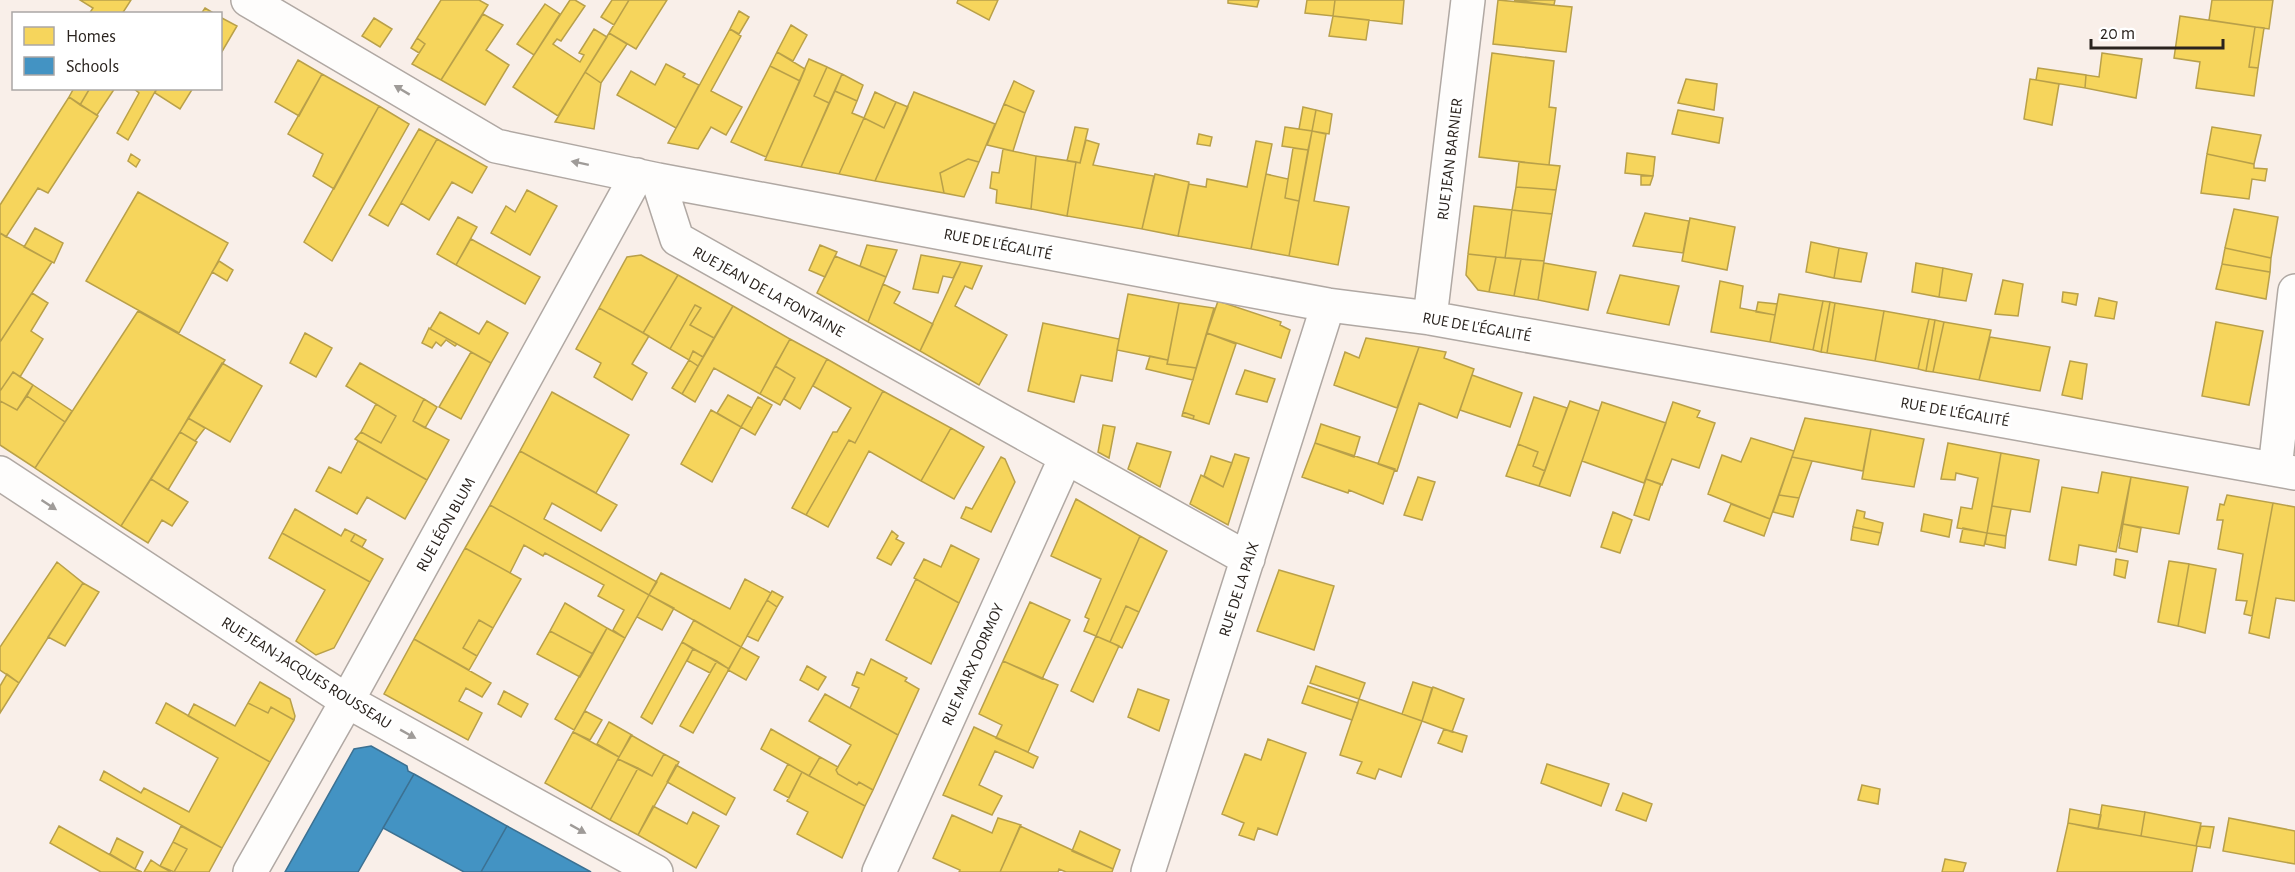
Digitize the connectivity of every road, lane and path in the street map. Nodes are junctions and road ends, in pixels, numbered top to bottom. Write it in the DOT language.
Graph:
graph roads {
  1 [pos="1468,0"];
  2 [pos="263,4"];
  3 [pos="648,177"];
  4 [pos="2295,291"];
  5 [pos="1328,305"];
  6 [pos="1430,318"];
  7 [pos="1066,457"];
  8 [pos="2285,471"];
  9 [pos="0,473"];
  10 [pos="1248,559"];
  11 [pos="347,701"];
  12 [pos="250,872"];
  13 [pos="656,872"];
  14 [pos="879,872"];
  15 [pos="1148,872"];
  1 -- 6 [label="street, RUE JEAN BARNIER"];
  3 -- 2 [label="street, one-way"];
  3 -- 5 [label="street, RUE DE L'ÉGALITÉ"];
  3 -- 7 [label="street, RUE JEAN DE LA FONTAINE"];
  3 -- 11 [label="street, RUE LÉON BLUM"];
  4 -- 8 [label="street"];
  5 -- 6 [label="street, RUE DE L'ÉGALITÉ"];
  5 -- 10 [label="street, RUE DE LA PAIX"];
  6 -- 8 [label="street, RUE DE L'ÉGALITÉ"];
  7 -- 10 [label="street, RUE JEAN DE LA FONTAINE"];
  7 -- 14 [label="street, RUE MARX DORMOY"];
  9 -- 11 [label="street, RUE JEAN-JACQUES ROUSSEAU, one-way"];
  10 -- 15 [label="street, RUE DE LA PAIX"];
  11 -- 12 [label="street, RUE LÉON BLUM"];
  11 -- 13 [label="street, RUE JEAN-JACQUES ROUSSEAU, one-way"];
}
